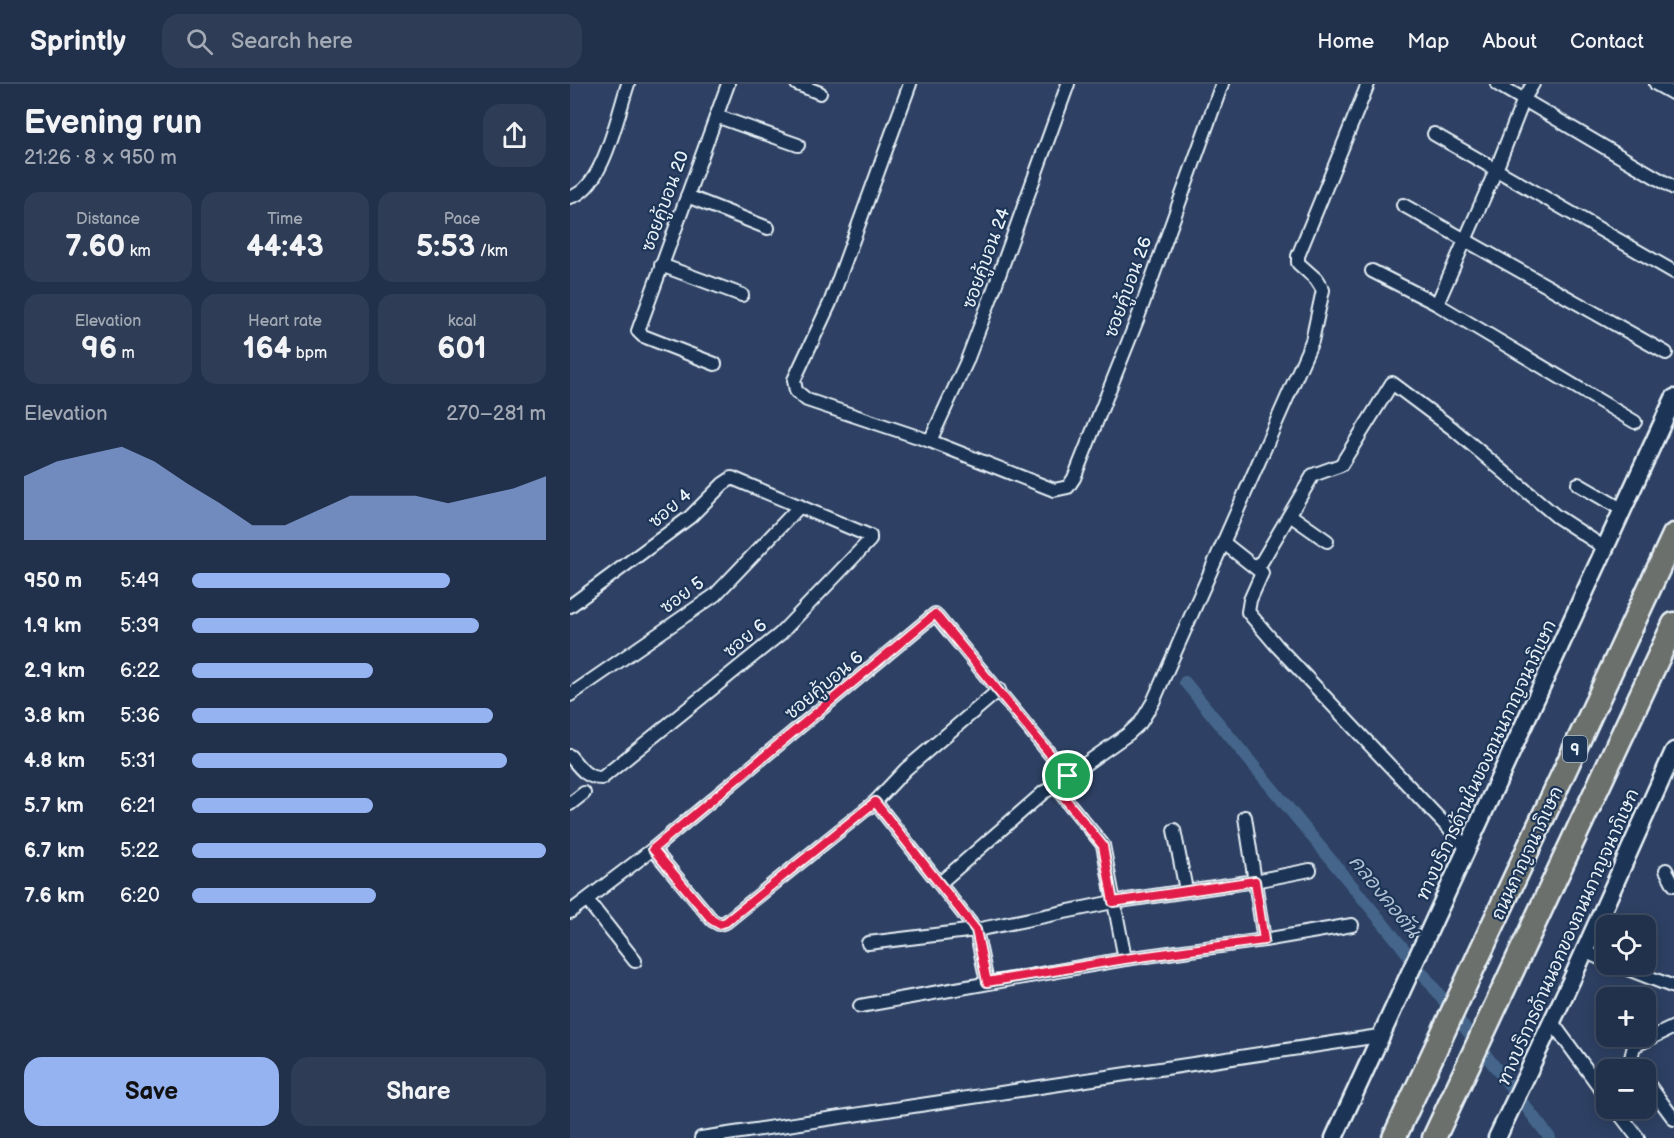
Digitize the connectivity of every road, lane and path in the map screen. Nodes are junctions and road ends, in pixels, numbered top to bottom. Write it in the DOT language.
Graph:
graph roads {
  1 [pos="628,84"];
  2 [pos="728,84"];
  3 [pos="797,84"];
  4 [pos="910,84"];
  5 [pos="1068,84"];
  6 [pos="1222,84"];
  7 [pos="1368,84"];
  8 [pos="1497,84"];
  9 [pos="1533,84"];
  10 [pos="1656,84"];
  11 [pos="820,93"];
  12 [pos="1674,94"];
  13 [pos="1524,99"];
  14 [pos="716,116"];
  15 [pos="1434,134"];
  16 [pos="798,145"];
  17 [pos="1496,170"];
  18 [pos="1674,188"];
  19 [pos="687,196"];
  20 [pos="570,197"];
  21 [pos="1403,205"];
  22 [pos="768,228"];
  23 [pos="1466,241"];
  24 [pos="661,265"];
  25 [pos="1372,271"];
  26 [pos="1674,272"];
  27 [pos="742,295"];
  28 [pos="1437,304"];
  29 [pos="1666,353"];
  30 [pos="716,364"];
  31 [pos="1674,398"];
  32 [pos="1635,422"];
  33 [pos="930,441"];
  34 [pos="1578,484"];
  35 [pos="800,506"];
  36 [pos="1623,510"];
  37 [pos="1290,515"];
  38 [pos="1674,535"];
  39 [pos="1327,541"];
  40 [pos="1224,543"];
  41 [pos="1605,548"];
  42 [pos="1258,568"];
  43 [pos="570,606"];
  44 [pos="1674,624"];
  45 [pos="999,690"];
  46 [pos="570,695"];
  47 [pos="1674,751"];
  48 [pos="570,756"];
  49 [pos="1068,776"];
  50 [pos="1062,788"];
  51 [pos="584,793"];
  52 [pos="875,802"];
  53 [pos="570,804"];
  54 [pos="1245,817"];
  55 [pos="1174,830"];
  56 [pos="653,849"];
  57 [pos="1468,849"];
  58 [pos="1310,870"];
  59 [pos="1666,870"];
  60 [pos="1255,881"];
  61 [pos="940,883"];
  62 [pos="1674,885"];
  63 [pos="1186,890"];
  64 [pos="587,900"];
  65 [pos="1113,902"];
  66 [pos="570,912"];
  67 [pos="1352,925"];
  68 [pos="976,930"];
  69 [pos="1264,940"];
  70 [pos="868,943"];
  71 [pos="1584,951"];
  72 [pos="1596,956"];
  73 [pos="1125,959"];
  74 [pos="635,961"];
  75 [pos="1643,975"];
  76 [pos="987,982"];
  77 [pos="1674,987"];
  78 [pos="860,1006"];
  79 [pos="1552,1022"];
  80 [pos="1674,1027"];
  81 [pos="1379,1036"];
  82 [pos="1632,1059"];
  83 [pos="1596,1082"];
  84 [pos="1656,1095"];
  85 [pos="1623,1119"];
  86 [pos="1674,1119"];
  87 [pos="1500,1131"];
  88 [pos="701,1138"];
  89 [pos="1334,1138"];
  90 [pos="1394,1138"];
  91 [pos="1434,1138"];
  92 [pos="1638,1138"];
  1 -- 20 [label="street"];
  2 -- 14 [label="street, ซอยคู้บอน 20"];
  3 -- 11 [label="street"];
  4 -- 33 [label="street"];
  5 -- 33 [label="street, ซอยคู้บอน 24"];
  6 -- 33 [label="street, ซอยคู้บอน 26"];
  7 -- 40 [label="street"];
  8 -- 13 [label="street"];
  9 -- 13 [label="street"];
  10 -- 12 [label="street"];
  13 -- 17 [label="street"];
  13 -- 18 [label="street"];
  14 -- 16 [label="street"];
  14 -- 19 [label="street, ซอยคู้บอน 20"];
  15 -- 17 [label="street"];
  17 -- 23 [label="street"];
  17 -- 26 [label="street"];
  19 -- 22 [label="street"];
  19 -- 24 [label="street, ซอยคู้บอน 20"];
  21 -- 23 [label="street"];
  23 -- 28 [label="street"];
  23 -- 29 [label="street"];
  24 -- 27 [label="street"];
  24 -- 30 [label="street, ซอยคู้บอน 20"];
  25 -- 28 [label="street"];
  28 -- 32 [label="street"];
  31 -- 36 [label="main road, ทางบริการด้านในของถนนกาญจนาภิเษก"];
  34 -- 36 [label="street"];
  35 -- 43 [label="street, ซอย 4"];
  35 -- 46 [label="street, ซอย 5"];
  35 -- 48 [label="street, ซอย 6"];
  36 -- 41 [label="main road, ทางบริการด้านในของถนนกาญจนาภิเษก"];
  37 -- 39 [label="street"];
  37 -- 41 [label="street"];
  37 -- 42 [label="street"];
  38 -- 90 [label="highway, ถนนกาญจนาภิเษก / 9"];
  40 -- 42 [label="street"];
  40 -- 49 [label="street"];
  41 -- 57 [label="main road, ทางบริการด้านในของถนนกาญจนาภิเษก"];
  42 -- 57 [label="street"];
  44 -- 91 [label="highway, ถนนกาญจนาภิเษก / 9"];
  45 -- 49 [label="street, ซอยคู้บอน 6"];
  45 -- 52 [label="street"];
  45 -- 56 [label="street, ซอยคู้บอน 6"];
  47 -- 71 [label="main road, ทางบริการด้านนอกของถนนกาญจนาภิเษก"];
  49 -- 50 [label="street"];
  50 -- 61 [label="street"];
  50 -- 65 [label="street"];
  51 -- 53 [label="street"];
  52 -- 56 [label="street"];
  52 -- 61 [label="street"];
  54 -- 60 [label="street"];
  55 -- 63 [label="street"];
  56 -- 64 [label="street, ซอยคู้บอน 6"];
  57 -- 81 [label="main road, ทางบริการด้านในของถนนกาญจนาภิเษก"];
  58 -- 60 [label="street"];
  59 -- 62 [label="street"];
  60 -- 63 [label="street"];
  60 -- 69 [label="street"];
  61 -- 68 [label="street"];
  63 -- 65 [label="street"];
  64 -- 66 [label="street, ซอยคู้บอน 6"];
  64 -- 74 [label="street"];
  65 -- 68 [label="street"];
  65 -- 73 [label="street"];
  67 -- 69 [label="street"];
  68 -- 70 [label="street"];
  68 -- 76 [label="street"];
  69 -- 73 [label="street"];
  71 -- 72 [label="street"];
  71 -- 79 [label="main road, ทางบริการด้านนอกของถนนกาญจนาภิเษก"];
  73 -- 76 [label="street"];
  75 -- 77 [label="street"];
  76 -- 78 [label="street"];
  79 -- 83 [label="street"];
  79 -- 87 [label="main road, ทางบริการด้านนอกของถนนกาญจนาภิเษก"];
  80 -- 82 [label="street"];
  81 -- 88 [label="street"];
  81 -- 89 [label="main road, ทางบริการด้านในของถนนกาญจนาภิเษก"];
  84 -- 86 [label="street"];
  85 -- 92 [label="street"];
}
